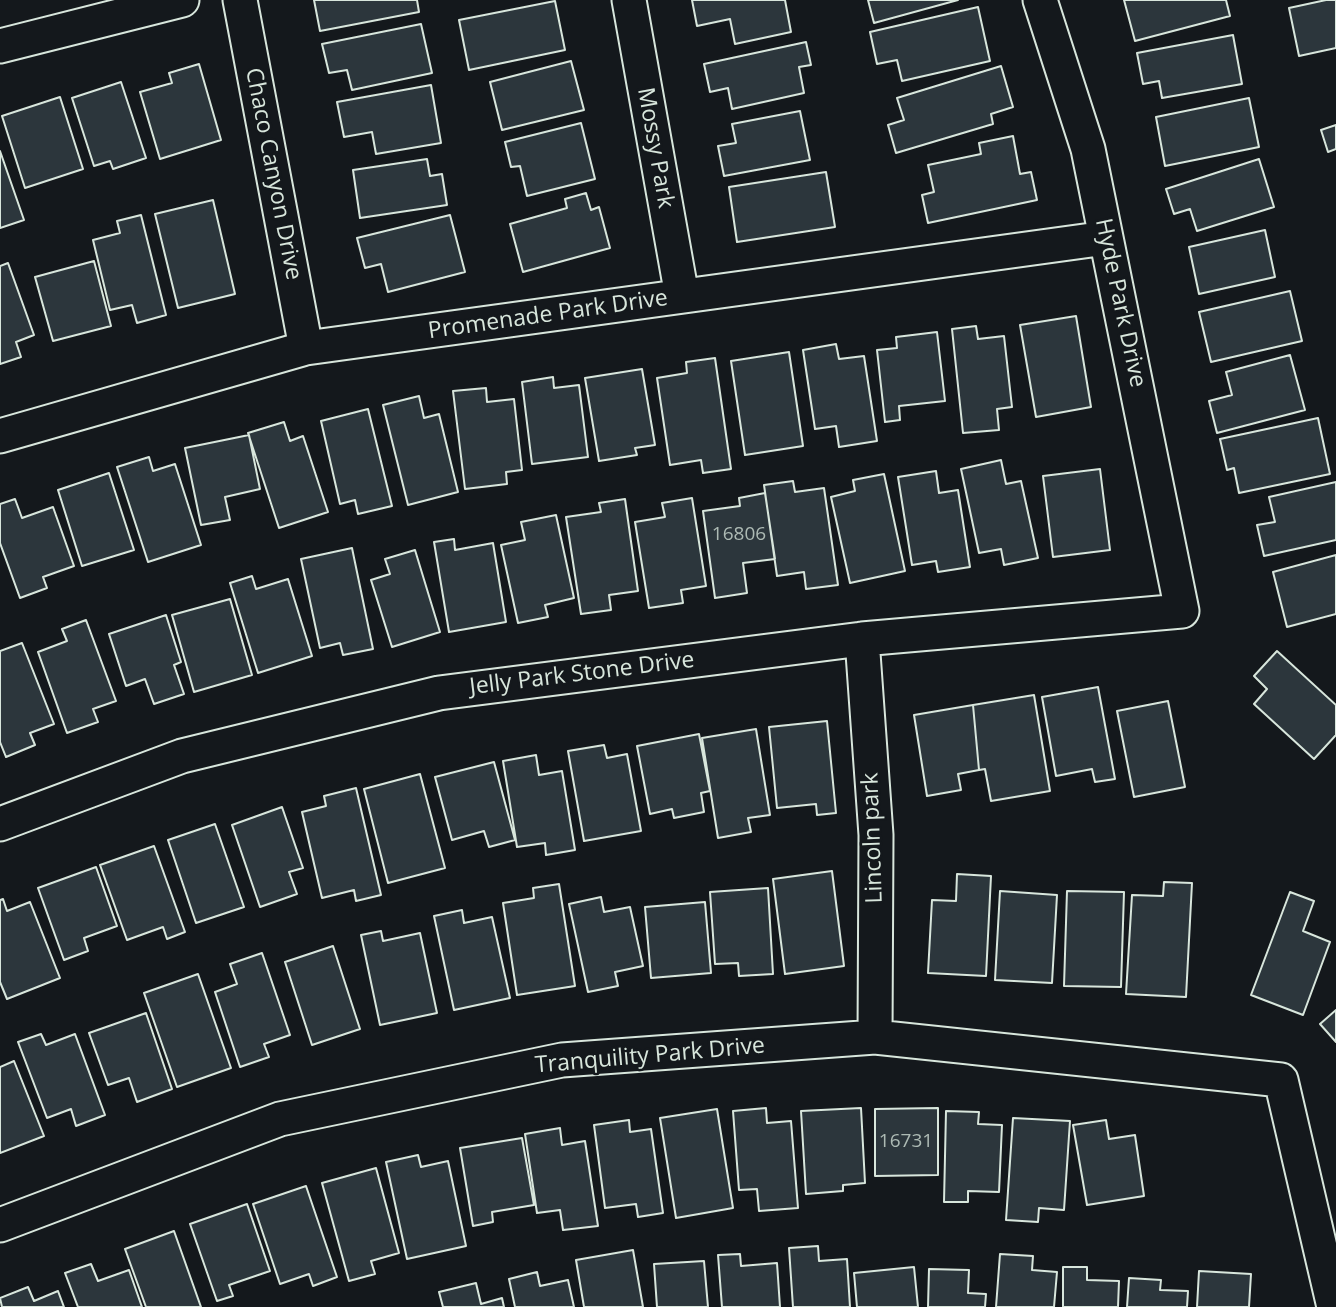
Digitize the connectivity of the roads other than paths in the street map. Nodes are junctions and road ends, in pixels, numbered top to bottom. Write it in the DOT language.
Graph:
graph roads {
  1 [pos="182,0"];
  2 [pos="240,0"];
  3 [pos="629,0"];
  4 [pos="1040,0"];
  5 [pos="0,46"];
  6 [pos="1107,238"];
  7 [pos="682,296"];
  8 [pos="306,348"];
  9 [pos="0,436"];
  10 [pos="1182,611"];
  11 [pos="862,639"];
  12 [pos="0,824"];
  13 [pos="875,1037"];
  14 [pos="0,1224"];
  15 [pos="1334,1307"];
  1 -- 5 [label="street"];
  2 -- 8 [label="street, Chaco Canyon Drive"];
  3 -- 7 [label="street, Mossy Park"];
  4 -- 6 [label="street, Hyde Park Drive"];
  6 -- 7 [label="street, Promenade Park Drive"];
  6 -- 10 [label="street, Hyde Park Drive"];
  7 -- 8 [label="street, Promenade Park Drive"];
  8 -- 9 [label="street, Promenade Park Drive"];
  10 -- 11 [label="street, Jelly Park Stone Drive"];
  11 -- 12 [label="street, Jelly Park Stone Drive"];
  11 -- 13 [label="street, Lincoln park"];
  13 -- 14 [label="street, Tranquility Park Drive"];
  13 -- 15 [label="street, Tranquility Park Drive"];
}
